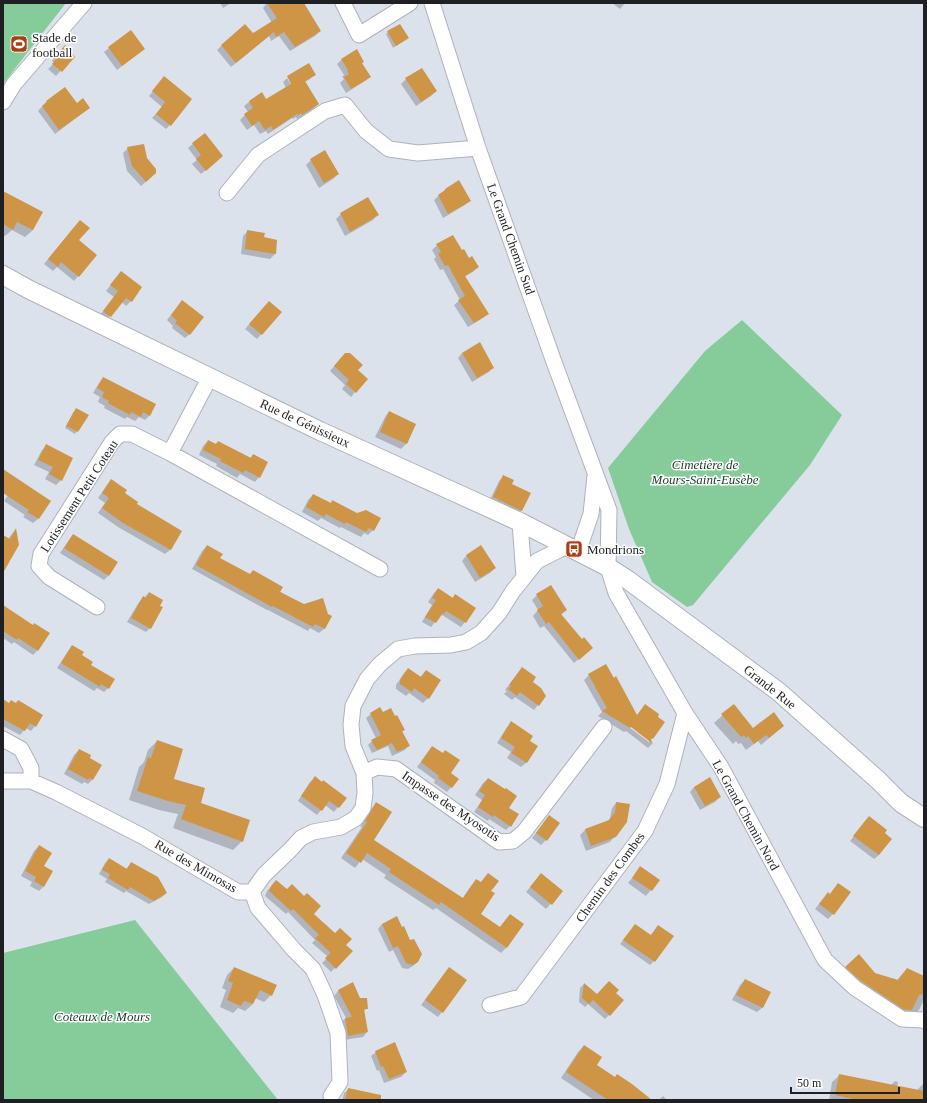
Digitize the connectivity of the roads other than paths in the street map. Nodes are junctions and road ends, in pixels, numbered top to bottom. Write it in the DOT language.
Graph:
graph roads {
  1 [pos="84,3"];
  2 [pos="343,3"];
  3 [pos="410,3"];
  4 [pos="432,3"];
  5 [pos="3,102"];
  6 [pos="478,148"];
  7 [pos="227,193"];
  8 [pos="3,275"];
  9 [pos="210,378"];
  10 [pos="170,453"];
  11 [pos="596,473"];
  12 [pos="520,522"];
  13 [pos="572,549"];
  14 [pos="608,567"];
  15 [pos="380,569"];
  16 [pos="524,577"];
  17 [pos="97,607"];
  18 [pos="685,713"];
  19 [pos="604,727"];
  20 [pos="3,739"];
  21 [pos="364,773"];
  22 [pos="3,781"];
  23 [pos="31,781"];
  24 [pos="924,818"];
  25 [pos="252,892"];
  26 [pos="490,1005"];
  27 [pos="924,1020"];
  28 [pos="331,1096"];
  1 -- 5 [label="street"];
  2 -- 3 [label="street"];
  4 -- 6 [label="street, Le Grand Chemin Sud"];
  6 -- 7 [label="street"];
  6 -- 11 [label="street, Le Grand Chemin Sud"];
  8 -- 9 [label="street, Rue de Génissieux"];
  9 -- 10 [label="street"];
  9 -- 12 [label="street, Rue de Génissieux"];
  10 -- 15 [label="street, Lotissement Petit Coteau"];
  10 -- 17 [label="street, Lotissement Petit Coteau"];
  11 -- 13 [label="street"];
  11 -- 14 [label="street, Le Grand Chemin Sud"];
  12 -- 13 [label="street, Rue de Génissieux"];
  12 -- 16 [label="street"];
  13 -- 14 [label="street, Rue de Génissieux"];
  13 -- 16 [label="street, Rue des Mimosas"];
  14 -- 18 [label="street, Le Grand Chemin Nord"];
  14 -- 24 [label="street, Grande Rue"];
  16 -- 21 [label="street, Rue des Mimosas"];
  18 -- 26 [label="street, Chemin des Combes"];
  18 -- 27 [label="street, Le Grand Chemin Nord"];
  19 -- 21 [label="street, Impasse des Myosotis"];
  20 -- 23 [label="street"];
  21 -- 25 [label="street, Rue des Mimosas"];
  22 -- 23 [label="street, Rue des Mimosas"];
  23 -- 25 [label="street, Rue des Mimosas"];
  25 -- 28 [label="street"];
}
